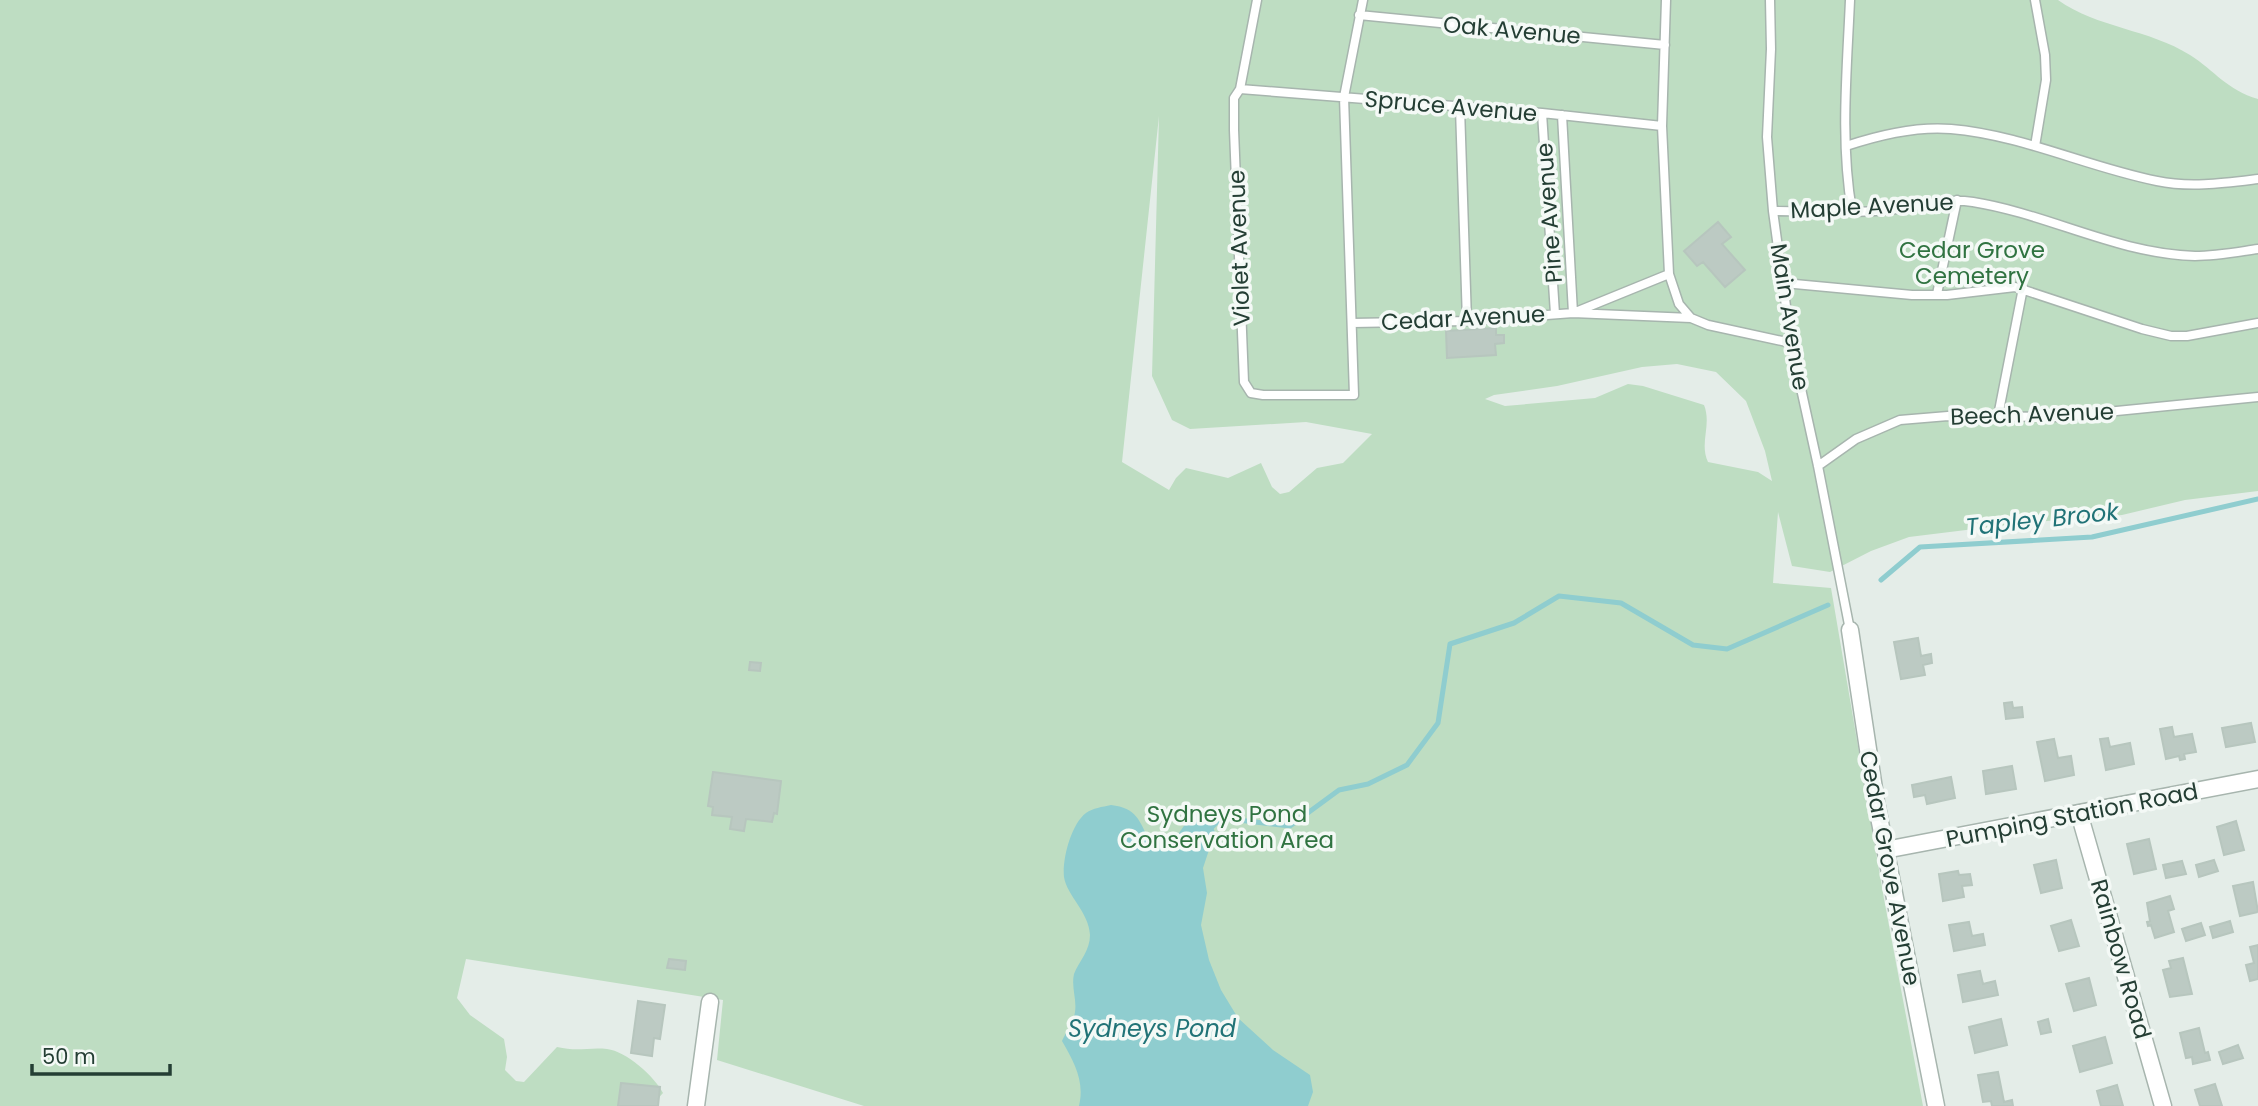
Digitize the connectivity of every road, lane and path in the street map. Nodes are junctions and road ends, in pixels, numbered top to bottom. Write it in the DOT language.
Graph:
graph roads {
  1 [pos="1257,0"];
  2 [pos="1363,0"];
  3 [pos="1666,0"];
  4 [pos="1770,0"];
  5 [pos="1850,0"];
  6 [pos="2035,0"];
  7 [pos="1359,15"];
  8 [pos="1665,45"];
  9 [pos="1240,89"];
  10 [pos="1344,97"];
  11 [pos="1460,108"];
  12 [pos="1542,113"];
  13 [pos="1562,115"];
  14 [pos="1662,126"];
  15 [pos="1846,145"];
  16 [pos="2035,146"];
  17 [pos="2258,179"];
  18 [pos="1956,200"];
  19 [pos="1773,211"];
  20 [pos="1852,211"];
  21 [pos="2258,249"];
  22 [pos="1669,274"];
  23 [pos="1784,284"];
  24 [pos="2023,288"];
  25 [pos="1937,294"];
  26 [pos="1573,313"];
  27 [pos="1555,314"];
  28 [pos="1691,318"];
  29 [pos="1467,321"];
  30 [pos="1352,323"];
  31 [pos="2258,323"];
  32 [pos="1791,344"];
  33 [pos="2258,397"];
  34 [pos="1998,416"];
  35 [pos="1818,466"];
  36 [pos="1850,630"];
  37 [pos="2258,779"];
  38 [pos="2079,813"];
  39 [pos="1885,850"];
  40 [pos="710,1002"];
  41 [pos="696,1106"];
  42 [pos="1936,1106"];
  43 [pos="2163,1106"];
  1 -- 9 [label="lane, Violet Avenue"];
  2 -- 7 [label="lane"];
  3 -- 8 [label="lane"];
  4 -- 19 [label="lane, Main Avenue"];
  5 -- 15 [label="lane"];
  6 -- 16 [label="lane"];
  7 -- 8 [label="lane, Oak Avenue"];
  7 -- 10 [label="lane"];
  8 -- 14 [label="lane"];
  9 -- 10 [label="lane, Spruce Avenue"];
  9 -- 30 [label="lane, Violet Avenue"];
  10 -- 11 [label="lane, Spruce Avenue"];
  10 -- 30 [label="lane"];
  11 -- 12 [label="lane, Spruce Avenue"];
  11 -- 29 [label="lane"];
  12 -- 13 [label="lane, Spruce Avenue"];
  12 -- 27 [label="lane, Pine Avenue"];
  13 -- 14 [label="lane, Spruce Avenue"];
  13 -- 26 [label="lane, Pine Avenue"];
  14 -- 22 [label="lane"];
  15 -- 16 [label="lane"];
  15 -- 20 [label="lane"];
  16 -- 17 [label="lane"];
  18 -- 20 [label="lane, Maple Avenue"];
  18 -- 21 [label="lane, Maple Avenue"];
  18 -- 25 [label="lane"];
  19 -- 20 [label="lane, Maple Avenue"];
  19 -- 23 [label="lane, Main Avenue"];
  22 -- 26 [label="lane, Cedar Avenue"];
  22 -- 28 [label="lane"];
  23 -- 25 [label="lane"];
  23 -- 32 [label="lane, Main Avenue"];
  24 -- 25 [label="lane"];
  24 -- 31 [label="lane"];
  24 -- 34 [label="lane"];
  26 -- 27 [label="lane, Cedar Avenue"];
  26 -- 28 [label="lane, Cedar Avenue"];
  27 -- 29 [label="lane, Cedar Avenue"];
  28 -- 32 [label="lane, Cedar Avenue"];
  29 -- 30 [label="lane, Cedar Avenue"];
  32 -- 35 [label="lane, Main Avenue"];
  33 -- 34 [label="lane, Beech Avenue"];
  34 -- 35 [label="lane, Beech Avenue"];
  35 -- 36 [label="lane, Main Avenue"];
  36 -- 39 [label="street, Cedar Grove Avenue"];
  37 -- 38 [label="street, Pumping Station Road"];
  38 -- 39 [label="street, Pumping Station Road"];
  38 -- 43 [label="street, Rainbow Road"];
  39 -- 42 [label="street, Cedar Grove Avenue"];
  40 -- 41 [label="street"];
}
